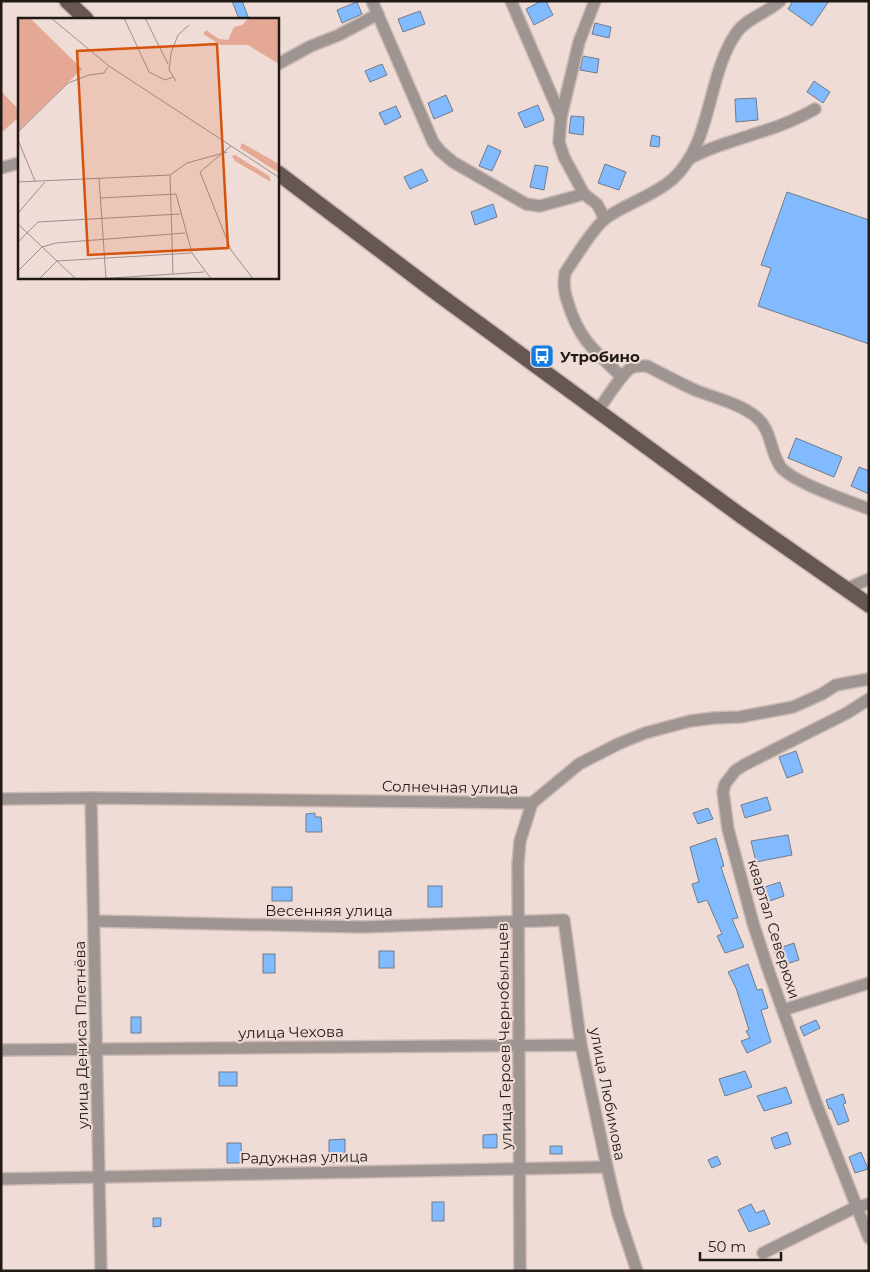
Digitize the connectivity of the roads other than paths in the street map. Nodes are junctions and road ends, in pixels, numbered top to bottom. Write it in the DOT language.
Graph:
graph roads {
  1 [pos="67,1"];
  2 [pos="372,1"];
  3 [pos="511,1"];
  4 [pos="595,1"];
  5 [pos="780,1"];
  6 [pos="378,14"];
  7 [pos="85,18"];
  8 [pos="279,63"];
  9 [pos="815,109"];
  10 [pos="562,117"];
  11 [pos="689,159"];
  12 [pos="18,163"];
  13 [pos="1,168"];
  14 [pos="279,174"];
  15 [pos="584,194"];
  16 [pos="605,219"];
  17 [pos="622,378"];
  18 [pos="598,410"];
  19 [pos="869,509"];
  20 [pos="869,579"];
  21 [pos="846,589"];
  22 [pos="869,605"];
  23 [pos="869,679"];
  24 [pos="869,699"];
  25 [pos="91,798"];
  26 [pos="1,799"];
  27 [pos="532,802"];
  28 [pos="564,920"];
  29 [pos="94,921"];
  30 [pos="518,922"];
  31 [pos="869,983"];
  32 [pos="783,1010"];
  33 [pos="520,1045"];
  34 [pos="581,1045"];
  35 [pos="1,1050"];
  36 [pos="96,1050"];
  37 [pos="606,1167"];
  38 [pos="520,1168"];
  39 [pos="98,1176"];
  40 [pos="1,1179"];
  41 [pos="869,1204"];
  42 [pos="856,1207"];
  43 [pos="869,1238"];
  44 [pos="763,1253"];
  45 [pos="101,1271"];
  46 [pos="520,1271"];
  47 [pos="637,1271"];
  1 -- 7 [label="main road"];
  2 -- 6 [label="street"];
  3 -- 10 [label="street"];
  4 -- 10 [label="street"];
  5 -- 11 [label="street"];
  6 -- 8 [label="street"];
  6 -- 15 [label="street"];
  9 -- 11 [label="street"];
  10 -- 15 [label="street"];
  11 -- 16 [label="street"];
  12 -- 13 [label="street"];
  14 -- 18 [label="main road"];
  15 -- 16 [label="street"];
  16 -- 17 [label="street"];
  17 -- 18 [label="street"];
  17 -- 19 [label="street"];
  18 -- 21 [label="main road"];
  20 -- 21 [label="street"];
  21 -- 22 [label="main road"];
  23 -- 27 [label="street, Солнечная улица"];
  24 -- 32 [label="street, квартал Северюхи"];
  25 -- 26 [label="street, Солнечная улица"];
  25 -- 27 [label="street, Солнечная улица"];
  25 -- 29 [label="street, улица Дениса Плетнёва"];
  27 -- 30 [label="street, улица Героев Чернобыльцев"];
  28 -- 30 [label="street, Весенняя улица"];
  28 -- 34 [label="street, улица Любимова"];
  29 -- 30 [label="street, Весенняя улица"];
  29 -- 36 [label="street, улица Дениса Плетнёва"];
  30 -- 33 [label="street, улица Героев Чернобыльцев"];
  31 -- 32 [label="street"];
  32 -- 42 [label="street, квартал Северюхи"];
  33 -- 34 [label="street, улица Чехова"];
  33 -- 36 [label="street, улица Чехова"];
  33 -- 38 [label="street, улица Героев Чернобыльцев"];
  34 -- 37 [label="street, улица Любимова"];
  35 -- 36 [label="street, улица Чехова"];
  36 -- 39 [label="street, улица Дениса Плетнёва"];
  37 -- 38 [label="street, Радужная улица"];
  37 -- 47 [label="street, улица Любимова"];
  38 -- 39 [label="street, Радужная улица"];
  38 -- 46 [label="street, улица Героев Чернобыльцев"];
  39 -- 40 [label="street, Радужная улица"];
  39 -- 45 [label="street, улица Дениса Плетнёва"];
  41 -- 42 [label="street"];
  42 -- 43 [label="street, квартал Северюхи"];
  42 -- 44 [label="street"];
}
